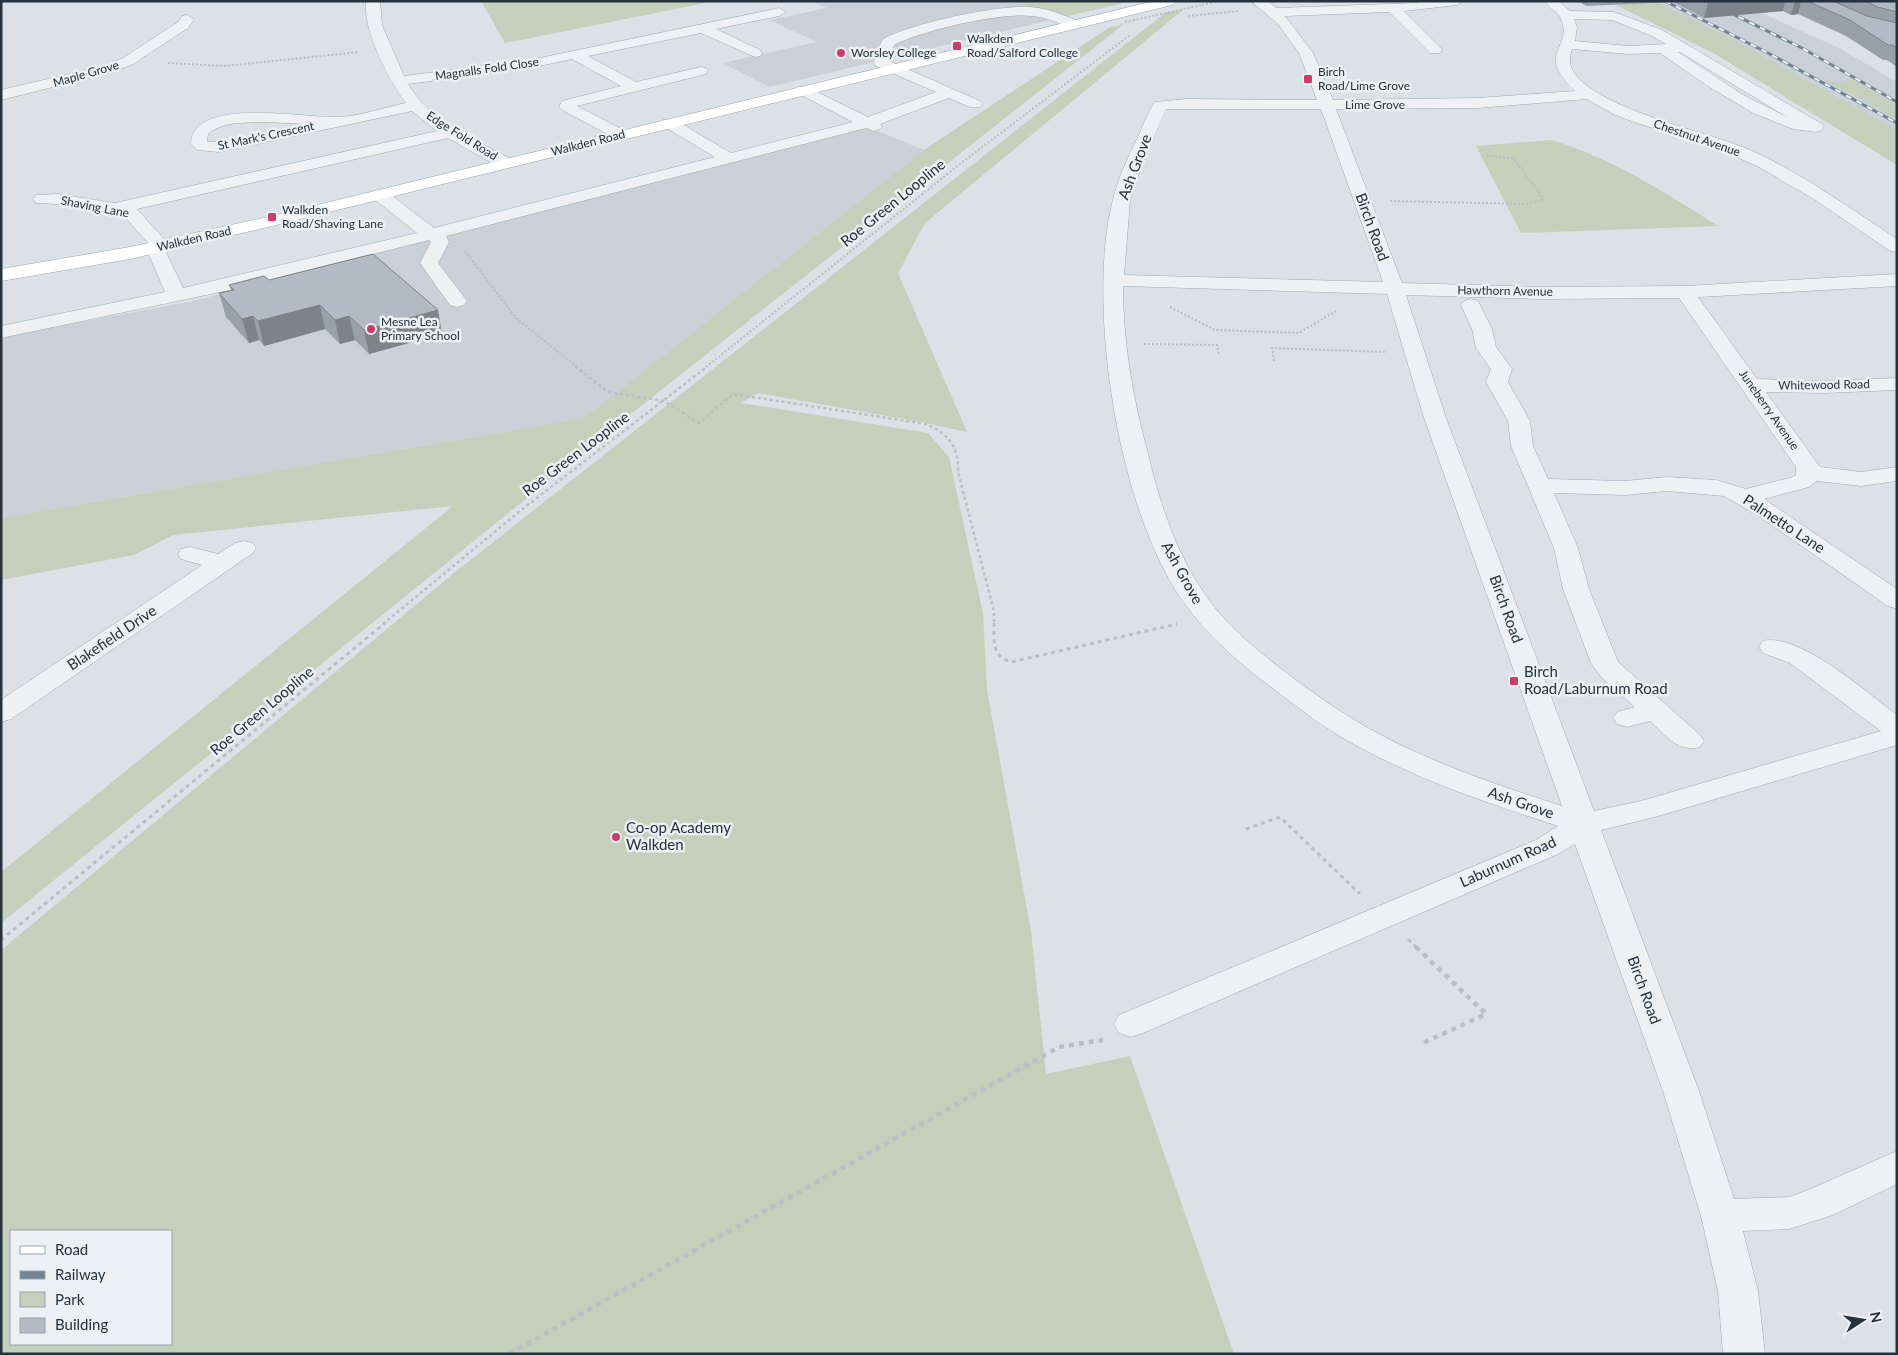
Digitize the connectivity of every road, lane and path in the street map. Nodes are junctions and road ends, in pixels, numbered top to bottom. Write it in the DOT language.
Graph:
graph roads {
  1 [pos="373,1"];
  2 [pos="1219,1"];
  3 [pos="1457,1"];
  4 [pos="1551,1"];
  5 [pos="1425,2"];
  6 [pos="1170,4"];
  7 [pos="1294,6"];
  8 [pos="1267,7"];
  9 [pos="1393,8"];
  10 [pos="779,12"];
  11 [pos="1565,15"];
  12 [pos="1128,16"];
  13 [pos="1187,16"];
  14 [pos="187,19"];
  15 [pos="1148,22"];
  16 [pos="1074,24"];
  17 [pos="702,28"];
  18 [pos="1132,33"];
  19 [pos="1566,44"];
  20 [pos="1684,48"];
  21 [pos="384,49"];
  22 [pos="1663,49"];
  23 [pos="1435,50"];
  24 [pos="755,53"];
  25 [pos="575,55"];
  26 [pos="128,61"];
  27 [pos="890,69"];
  28 [pos="701,71"];
  29 [pos="399,81"];
  30 [pos="632,86"];
  31 [pos="802,90"];
  32 [pos="948,93"];
  33 [pos="1590,94"];
  34 [pos="1,96"];
  35 [pos="975,104"];
  36 [pos="1160,105"];
  37 [pos="1328,105"];
  38 [pos="415,106"];
  39 [pos="337,122"];
  40 [pos="670,123"];
  41 [pos="867,123"];
  42 [pos="452,132"];
  43 [pos="889,134"];
  44 [pos="621,135"];
  45 [pos="1485,156"];
  46 [pos="730,159"];
  47 [pos="505,163"];
  48 [pos="380,195"];
  49 [pos="42,199"];
  50 [pos="1362,200"];
  51 [pos="117,208"];
  52 [pos="430,234"];
  53 [pos="159,247"];
  54 [pos="1897,247"];
  55 [pos="1,275"];
  56 [pos="1117,280"];
  57 [pos="1897,280"];
  58 [pos="1384,288"];
  59 [pos="1686,292"];
  60 [pos="177,296"];
  61 [pos="458,301"];
  62 [pos="1468,316"];
  63 [pos="1,332"];
  64 [pos="1116,344"];
  65 [pos="1415,353"];
  66 [pos="1220,356"];
  67 [pos="1274,361"];
  68 [pos="1897,384"];
  69 [pos="1751,385"];
  70 [pos="664,401"];
  71 [pos="1809,473"];
  72 [pos="1897,474"];
  73 [pos="1538,486"];
  74 [pos="1745,497"];
  75 [pos="244,548"];
  76 [pos="190,554"];
  77 [pos="222,563"];
  78 [pos="1897,601"];
  79 [pos="1208,617"];
  80 [pos="1772,646"];
  81 [pos="1655,710"];
  82 [pos="1,713"];
  83 [pos="1627,718"];
  84 [pos="1897,729"];
  85 [pos="1897,736"];
  86 [pos="1690,741"];
  87 [pos="1584,824"];
  88 [pos="1246,829"];
  89 [pos="1383,916"];
  90 [pos="1,940"];
  91 [pos="1131,1024"];
  92 [pos="1423,1043"];
  93 [pos="1897,1167"];
  94 [pos="1720,1216"];
  95 [pos="509,1354"];
  96 [pos="1744,1354"];
  1 -- 21 [label="street, Edge Fold Road"];
  2 -- 12 [label="path, bridge"];
  3 -- 5 [label="street"];
  4 -- 11 [label="street"];
  5 -- 9 [label="street"];
  6 -- 12 [label="main road, Walkden Road"];
  6 -- 15 [label="path"];
  7 -- 8 [label="street"];
  7 -- 9 [label="street"];
  8 -- 13 [label="path"];
  8 -- 37 [label="street, Birch Road"];
  9 -- 23 [label="street"];
  10 -- 17 [label="street, Magnalls Fold Close"];
  11 -- 19 [label="street, Chestnut Avenue"];
  11 -- 20 [label="street"];
  12 -- 16 [label="main road, Walkden Road"];
  14 -- 26 [label="street, Maple Grove"];
  16 -- 27 [label="main road, Walkden Road"];
  16 -- 27 [label="street"];
  17 -- 24 [label="street"];
  17 -- 25 [label="street, Magnalls Fold Close"];
  18 -- 70 [label="path, Roe Green Loopline"];
  19 -- 22 [label="street"];
  19 -- 33 [label="street, Chestnut Avenue"];
  20 -- 22 [label="street"];
  20 -- 22 [label="street"];
  21 -- 26 [label="path"];
  21 -- 29 [label="street, Edge Fold Road"];
  25 -- 29 [label="street, Magnalls Fold Close"];
  25 -- 30 [label="street"];
  26 -- 34 [label="street, Maple Grove"];
  27 -- 31 [label="main road, Walkden Road"];
  27 -- 32 [label="street"];
  28 -- 44 [label="street"];
  29 -- 38 [label="street, Edge Fold Road"];
  31 -- 40 [label="main road, Walkden Road"];
  31 -- 41 [label="street"];
  32 -- 35 [label="street"];
  32 -- 41 [label="street"];
  33 -- 37 [label="street, Lime Grove"];
  33 -- 54 [label="street, Chestnut Avenue"];
  36 -- 37 [label="street, Lime Grove"];
  36 -- 56 [label="street, Ash Grove"];
  37 -- 50 [label="street, Birch Road"];
  38 -- 39 [label="street, St Mark's Crescent"];
  38 -- 42 [label="street, Edge Fold Road"];
  39 -- 39 [label="street, St Mark's Crescent"];
  40 -- 44 [label="main road, Walkden Road"];
  40 -- 46 [label="street"];
  41 -- 43 [label="street"];
  41 -- 46 [label="street"];
  42 -- 47 [label="street, Edge Fold Road"];
  42 -- 51 [label="street"];
  44 -- 47 [label="main road, Walkden Road"];
  45 -- 50 [label="path"];
  46 -- 52 [label="street"];
  47 -- 48 [label="main road, Walkden Road"];
  48 -- 52 [label="street"];
  48 -- 53 [label="main road, Walkden Road"];
  49 -- 51 [label="street, Shaving Lane"];
  50 -- 58 [label="street, Birch Road"];
  51 -- 53 [label="street, Shaving Lane"];
  52 -- 60 [label="street"];
  52 -- 61 [label="street"];
  52 -- 70 [label="path"];
  53 -- 55 [label="main road, Walkden Road"];
  53 -- 60 [label="street, Shaving Lane"];
  56 -- 58 [label="street, Hawthorn Avenue"];
  56 -- 58 [label="path"];
  56 -- 64 [label="street, Ash Grove"];
  57 -- 59 [label="street, Hawthorn Avenue"];
  58 -- 59 [label="street, Hawthorn Avenue"];
  58 -- 65 [label="street, Birch Road"];
  59 -- 69 [label="street, Juneberry Avenue"];
  60 -- 63 [label="street"];
  62 -- 73 [label="street"];
  64 -- 66 [label="path"];
  64 -- 79 [label="street, Ash Grove"];
  65 -- 67 [label="path"];
  65 -- 87 [label="street, Birch Road"];
  68 -- 69 [label="street, Whitewood Road"];
  69 -- 71 [label="street, Juneberry Avenue"];
  70 -- 79 [label="path"];
  70 -- 90 [label="path, Roe Green Loopline"];
  71 -- 72 [label="street"];
  71 -- 74 [label="street"];
  73 -- 74 [label="street, Palmetto Lane"];
  73 -- 81 [label="street"];
  74 -- 78 [label="street, Palmetto Lane"];
  75 -- 77 [label="street, Blakefield Drive"];
  76 -- 77 [label="street"];
  77 -- 82 [label="street, Blakefield Drive"];
  79 -- 87 [label="street, Ash Grove"];
  80 -- 84 [label="street"];
  81 -- 83 [label="street"];
  81 -- 86 [label="street"];
  85 -- 87 [label="street, Laburnum Road"];
  87 -- 89 [label="street, Laburnum Road"];
  87 -- 94 [label="street, Birch Road"];
  88 -- 89 [label="path"];
  89 -- 91 [label="street, Laburnum Road"];
  89 -- 92 [label="path"];
  91 -- 95 [label="path"];
  93 -- 94 [label="street"];
  94 -- 96 [label="street, Birch Road"];
}
